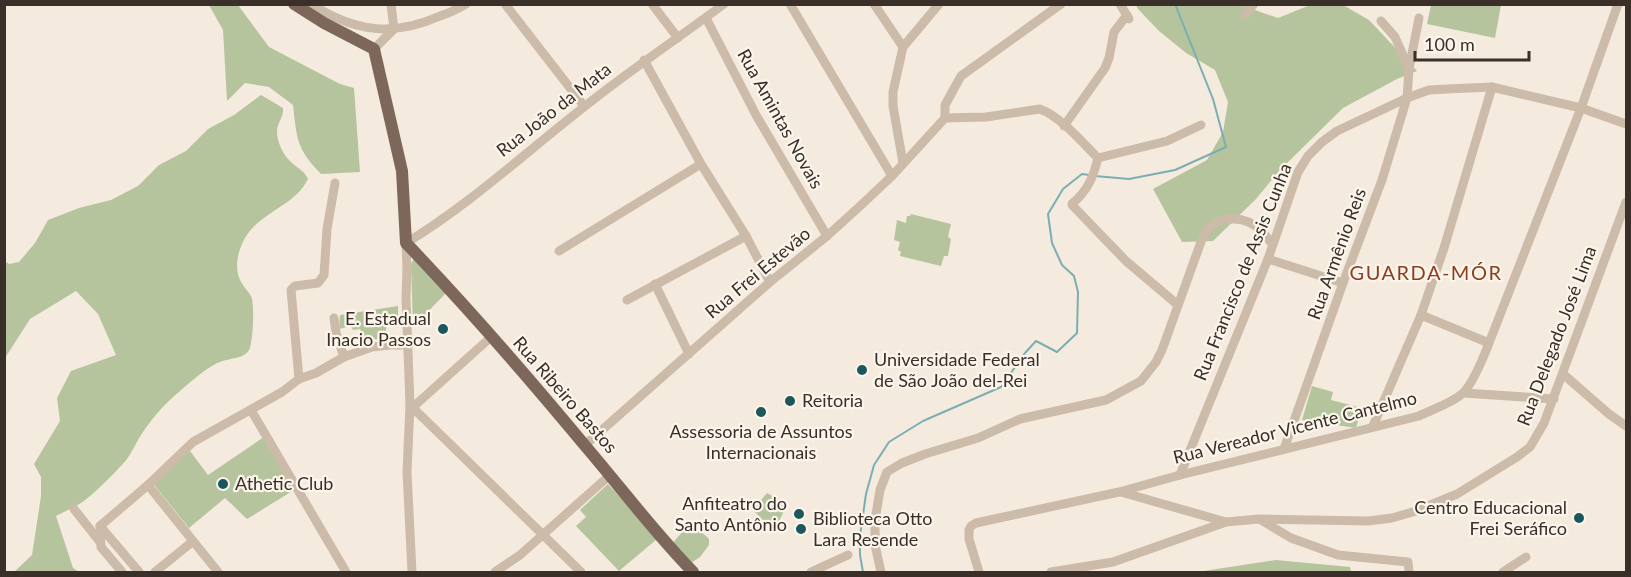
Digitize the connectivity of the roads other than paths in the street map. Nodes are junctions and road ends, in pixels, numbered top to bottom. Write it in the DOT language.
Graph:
graph roads {
  1 [pos="294,4"];
  2 [pos="311,4"];
  3 [pos="391,4"];
  4 [pos="466,4"];
  5 [pos="505,4"];
  6 [pos="652,4"];
  7 [pos="724,4"];
  8 [pos="790,4"];
  9 [pos="874,4"];
  10 [pos="939,4"];
  11 [pos="1120,4"];
  12 [pos="1254,4"];
  13 [pos="1618,4"];
  14 [pos="1059,5"];
  15 [pos="1245,15"];
  16 [pos="706,18"];
  17 [pos="1419,18"];
  18 [pos="1381,21"];
  19 [pos="394,29"];
  20 [pos="678,38"];
  21 [pos="903,47"];
  22 [pos="374,49"];
  23 [pos="644,60"];
  24 [pos="1409,69"];
  25 [pos="1492,87"];
  26 [pos="1407,98"];
  27 [pos="584,106"];
  28 [pos="1581,108"];
  29 [pos="945,118"];
  30 [pos="1201,124"];
  31 [pos="1626,124"];
  32 [pos="1064,126"];
  33 [pos="1098,158"];
  34 [pos="903,163"];
  35 [pos="701,164"];
  36 [pos="892,176"];
  37 [pos="335,183"];
  38 [pos="1626,202"];
  39 [pos="746,236"];
  40 [pos="827,236"];
  41 [pos="406,243"];
  42 [pos="1272,244"];
  43 [pos="559,251"];
  44 [pos="1268,258"];
  45 [pos="770,282"];
  46 [pos="1343,283"];
  47 [pos="655,284"];
  48 [pos="627,300"];
  49 [pos="1178,305"];
  50 [pos="1421,315"];
  51 [pos="334,318"];
  52 [pos="491,337"];
  53 [pos="1489,343"];
  54 [pos="409,345"];
  55 [pos="689,354"];
  56 [pos="344,357"];
  57 [pos="1563,374"];
  58 [pos="299,379"];
  59 [pos="1464,393"];
  60 [pos="1554,399"];
  61 [pos="411,407"];
  62 [pos="251,410"];
  63 [pos="1373,426"];
  64 [pos="1626,426"];
  65 [pos="585,445"];
  66 [pos="1284,448"];
  67 [pos="610,475"];
  68 [pos="1180,475"];
  69 [pos="148,486"];
  70 [pos="1119,492"];
  71 [pos="74,509"];
  72 [pos="1259,519"];
  73 [pos="1226,522"];
  74 [pos="100,526"];
  75 [pos="544,535"];
  76 [pos="192,542"];
  77 [pos="101,544"];
  78 [pos="848,555"];
  79 [pos="1526,557"];
  80 [pos="1408,567"];
  81 [pos="122,573"];
  82 [pos="139,573"];
  83 [pos="155,573"];
  84 [pos="218,573"];
  85 [pos="346,573"];
  86 [pos="412,573"];
  87 [pos="495,573"];
  88 [pos="581,573"];
  89 [pos="693,573"];
  90 [pos="811,573"];
  91 [pos="881,573"];
  92 [pos="979,573"];
  93 [pos="1051,573"];
  94 [pos="1503,573"];
  1 -- 22 [label="main road"];
  2 -- 19 [label="street"];
  3 -- 19 [label="street"];
  4 -- 19 [label="street"];
  5 -- 27 [label="street"];
  6 -- 20 [label="street"];
  7 -- 16 [label="street, Rua João da Mata"];
  8 -- 36 [label="street"];
  9 -- 21 [label="street"];
  10 -- 21 [label="street"];
  11 -- 32 [label="street"];
  12 -- 15 [label="street"];
  13 -- 28 [label="street"];
  14 -- 29 [label="street"];
  16 -- 20 [label="street, Rua João da Mata"];
  16 -- 40 [label="street, Rua Amintas Novais"];
  17 -- 24 [label="street, Rua Armênio Reis"];
  18 -- 24 [label="street, Rua Armênio Reis"];
  19 -- 22 [label="street"];
  20 -- 23 [label="street, Rua João da Mata"];
  21 -- 34 [label="street"];
  22 -- 41 [label="main road"];
  23 -- 27 [label="street, Rua João da Mata"];
  23 -- 35 [label="street"];
  24 -- 26 [label="street, Rua Armênio Reis"];
  25 -- 26 [label="street, Rua Francisco de Assis Cunha"];
  25 -- 28 [label="street, Rua Francisco de Assis Cunha"];
  25 -- 50 [label="street"];
  26 -- 42 [label="street, Rua Francisco de Assis Cunha"];
  26 -- 46 [label="street, Rua Armênio Reis"];
  27 -- 41 [label="street, Rua João da Mata"];
  28 -- 31 [label="street, Rua Francisco de Assis Cunha"];
  28 -- 53 [label="street"];
  29 -- 32 [label="street"];
  29 -- 34 [label="street, Rua Frei Estevão"];
  30 -- 33 [label="street"];
  32 -- 33 [label="street"];
  33 -- 49 [label="street"];
  34 -- 36 [label="street, Rua Frei Estevão"];
  35 -- 39 [label="street"];
  35 -- 43 [label="street"];
  36 -- 40 [label="street, Rua Frei Estevão"];
  37 -- 58 [label="street"];
  38 -- 57 [label="street, Rua Delegado José Lima"];
  39 -- 45 [label="street"];
  39 -- 47 [label="street"];
  40 -- 45 [label="street, Rua Frei Estevão"];
  41 -- 52 [label="main road, Rua Ribeiro Bastos"];
  41 -- 54 [label="street"];
  42 -- 44 [label="street, Rua Francisco de Assis Cunha"];
  42 -- 49 [label="street"];
  44 -- 46 [label="street"];
  44 -- 68 [label="street, Rua Francisco de Assis Cunha"];
  45 -- 55 [label="street, Rua Frei Estevão"];
  46 -- 66 [label="street, Rua Armênio Reis"];
  47 -- 48 [label="street"];
  47 -- 55 [label="street"];
  49 -- 91 [label="street"];
  50 -- 53 [label="street"];
  50 -- 63 [label="street"];
  51 -- 56 [label="street"];
  52 -- 61 [label="street"];
  52 -- 65 [label="main road, Rua Ribeiro Bastos"];
  53 -- 59 [label="street"];
  54 -- 56 [label="street"];
  54 -- 61 [label="street"];
  55 -- 65 [label="street, Rua Frei Estevão"];
  56 -- 58 [label="street"];
  57 -- 60 [label="street, Rua Delegado José Lima"];
  57 -- 64 [label="street"];
  58 -- 62 [label="street"];
  59 -- 60 [label="street"];
  59 -- 63 [label="street, Rua Vereador Vicente Cantelmo"];
  60 -- 72 [label="street, Rua Delegado José Lima"];
  61 -- 75 [label="street"];
  61 -- 86 [label="street"];
  62 -- 69 [label="street"];
  62 -- 85 [label="street"];
  63 -- 66 [label="street, Rua Vereador Vicente Cantelmo"];
  65 -- 67 [label="main road, Rua Ribeiro Bastos"];
  66 -- 68 [label="street, Rua Vereador Vicente Cantelmo"];
  67 -- 75 [label="street"];
  67 -- 89 [label="main road, Rua Ribeiro Bastos"];
  68 -- 70 [label="street, Rua Vereador Vicente Cantelmo"];
  69 -- 74 [label="street"];
  69 -- 76 [label="street"];
  70 -- 73 [label="street"];
  70 -- 92 [label="street, Rua Vereador Vicente Cantelmo"];
  71 -- 77 [label="street"];
  72 -- 73 [label="street, Rua Delegado José Lima"];
  72 -- 80 [label="street"];
  73 -- 93 [label="street, Rua Delegado José Lima"];
  74 -- 77 [label="street"];
  74 -- 82 [label="street"];
  75 -- 87 [label="street"];
  75 -- 88 [label="street"];
  76 -- 83 [label="street"];
  76 -- 84 [label="street"];
  77 -- 81 [label="street"];
  78 -- 90 [label="street"];
  79 -- 94 [label="street"];
}
